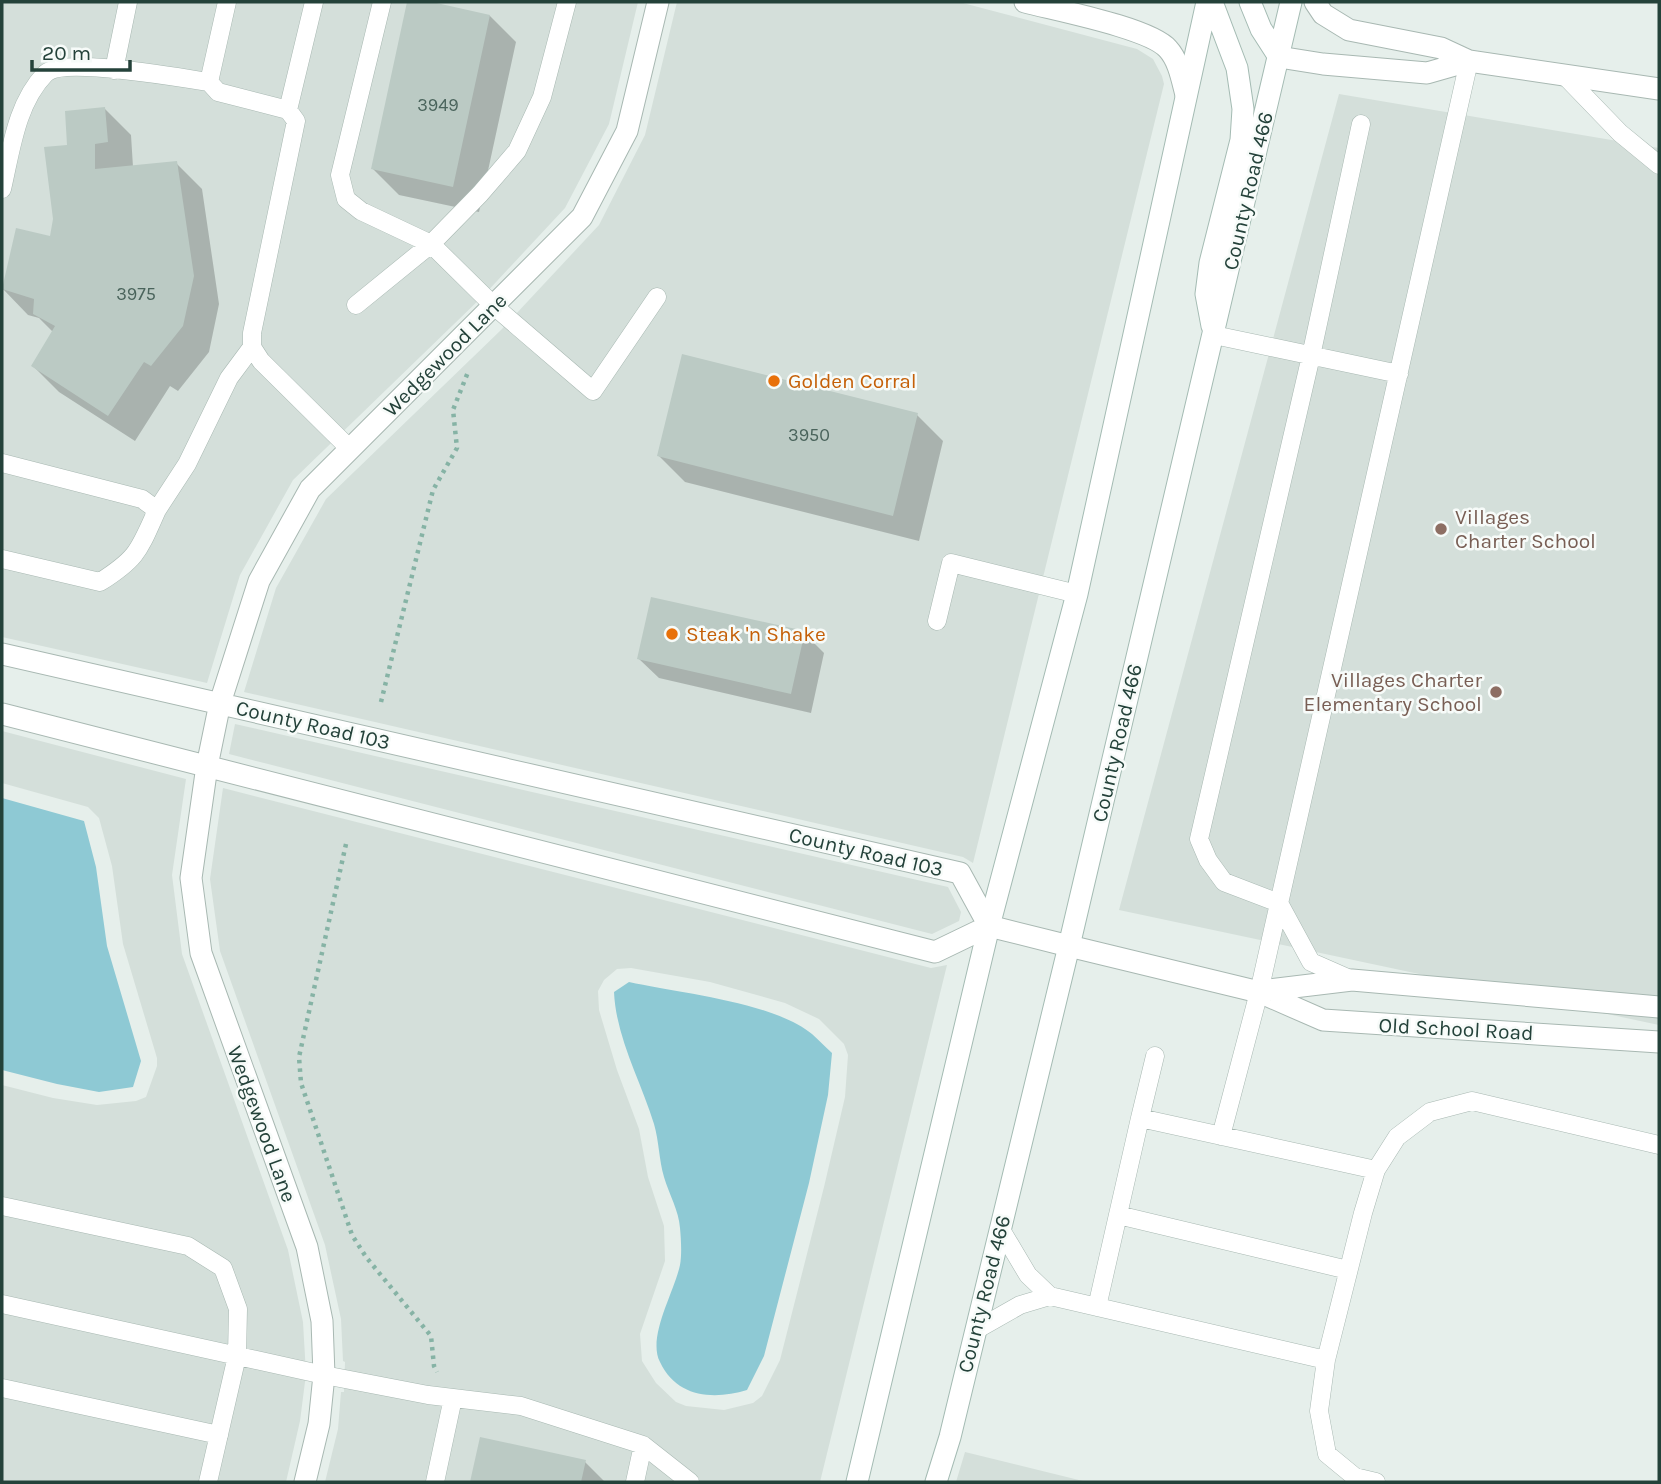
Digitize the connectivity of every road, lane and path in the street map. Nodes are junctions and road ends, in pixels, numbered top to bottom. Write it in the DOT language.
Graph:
graph roads {
  1 [pos="128,2"];
  2 [pos="227,2"];
  3 [pos="314,2"];
  4 [pos="382,2"];
  5 [pos="567,2"];
  6 [pos="658,2"];
  7 [pos="1024,2"];
  8 [pos="1209,2"];
  9 [pos="1250,2"];
  10 [pos="1291,2"];
  11 [pos="1315,2"];
  12 [pos="1279,57"];
  13 [pos="1469,61"];
  14 [pos="114,69"];
  15 [pos="1563,75"];
  16 [pos="209,82"];
  17 [pos="1659,89"];
  18 [pos="1186,95"];
  19 [pos="288,110"];
  20 [pos="1361,124"];
  21 [pos="1659,165"];
  22 [pos="2,189"];
  23 [pos="431,243"];
  24 [pos="657,297"];
  25 [pos="356,305"];
  26 [pos="494,306"];
  27 [pos="1214,335"];
  28 [pos="252,347"];
  29 [pos="1311,356"];
  30 [pos="469,371"];
  31 [pos="1399,374"];
  32 [pos="350,449"];
  33 [pos="2,463"];
  34 [pos="157,510"];
  35 [pos="2,559"];
  36 [pos="1077,594"];
  37 [pos="937,621"];
  38 [pos="2,654"];
  39 [pos="381,702"];
  40 [pos="220,703"];
  41 [pos="2,714"];
  42 [pos="207,766"];
  43 [pos="346,845"];
  44 [pos="1279,903"];
  45 [pos="989,926"];
  46 [pos="1069,946"];
  47 [pos="1352,980"];
  48 [pos="1259,992"];
  49 [pos="1659,1007"];
  50 [pos="1659,1042"];
  51 [pos="1155,1056"];
  52 [pos="1140,1118"];
  53 [pos="1221,1136"];
  54 [pos="1659,1145"];
  55 [pos="1376,1170"];
  56 [pos="2,1206"];
  57 [pos="1118,1215"];
  58 [pos="1000,1228"];
  59 [pos="1348,1270"];
  60 [pos="1050,1296"];
  61 [pos="2,1304"];
  62 [pos="1097,1307"];
  63 [pos="976,1330"];
  64 [pos="237,1356"];
  65 [pos="1326,1360"];
  66 [pos="324,1375"];
  67 [pos="2,1388"];
  68 [pos="453,1398"];
  69 [pos="219,1435"];
  70 [pos="643,1445"];
  71 [pos="208,1482"];
  72 [pos="305,1482"];
  73 [pos="435,1482"];
  74 [pos="635,1482"];
  75 [pos="690,1482"];
  76 [pos="857,1482"];
  77 [pos="936,1482"];
  78 [pos="1376,1482"];
  1 -- 14 [label="lane"];
  2 -- 16 [label="lane"];
  3 -- 19 [label="lane"];
  4 -- 23 [label="lane"];
  5 -- 23 [label="lane"];
  6 -- 26 [label="street, Wedgewood Lane"];
  7 -- 18 [label="street"];
  8 -- 18 [label="street"];
  8 -- 27 [label="street"];
  9 -- 12 [label="street"];
  10 -- 12 [label="street, County Road 466"];
  11 -- 13 [label="street"];
  12 -- 13 [label="street"];
  12 -- 27 [label="street, County Road 466"];
  13 -- 15 [label="street"];
  13 -- 31 [label="lane"];
  14 -- 16 [label="lane"];
  14 -- 22 [label="lane"];
  15 -- 17 [label="street"];
  15 -- 21 [label="lane"];
  16 -- 19 [label="lane"];
  18 -- 36 [label="street"];
  19 -- 28 [label="lane"];
  20 -- 29 [label="lane"];
  23 -- 25 [label="lane"];
  23 -- 26 [label="lane"];
  24 -- 26 [label="lane"];
  26 -- 32 [label="street, Wedgewood Lane"];
  27 -- 29 [label="lane"];
  27 -- 46 [label="street, County Road 466"];
  28 -- 32 [label="lane"];
  28 -- 34 [label="lane"];
  29 -- 31 [label="lane"];
  29 -- 44 [label="lane"];
  30 -- 39 [label="path"];
  31 -- 44 [label="lane"];
  32 -- 40 [label="street, Wedgewood Lane"];
  33 -- 34 [label="lane"];
  34 -- 35 [label="lane"];
  36 -- 37 [label="lane"];
  36 -- 45 [label="street"];
  38 -- 40 [label="street, County Road 103"];
  40 -- 42 [label="street, Wedgewood Lane"];
  40 -- 45 [label="street, County Road 103"];
  41 -- 42 [label="street"];
  42 -- 45 [label="street"];
  42 -- 66 [label="street, Wedgewood Lane"];
  43 -- 68 [label="path"];
  44 -- 47 [label="lane"];
  44 -- 48 [label="lane"];
  45 -- 46 [label="street, Old School Road"];
  45 -- 76 [label="street"];
  46 -- 48 [label="street, Old School Road"];
  46 -- 58 [label="street, County Road 466"];
  47 -- 48 [label="street, Old School Road"];
  47 -- 49 [label="street, Old School Road"];
  48 -- 50 [label="street, Old School Road"];
  48 -- 53 [label="lane"];
  51 -- 52 [label="lane"];
  52 -- 53 [label="lane"];
  52 -- 57 [label="lane"];
  53 -- 55 [label="lane"];
  54 -- 55 [label="lane"];
  55 -- 59 [label="lane"];
  56 -- 64 [label="lane"];
  57 -- 59 [label="lane"];
  57 -- 62 [label="lane"];
  58 -- 60 [label="lane"];
  58 -- 63 [label="street, County Road 466"];
  59 -- 65 [label="lane"];
  60 -- 62 [label="lane"];
  60 -- 63 [label="lane"];
  61 -- 64 [label="lane"];
  62 -- 65 [label="lane"];
  63 -- 77 [label="street, County Road 466"];
  64 -- 66 [label="lane"];
  64 -- 69 [label="lane"];
  65 -- 78 [label="lane"];
  66 -- 68 [label="lane"];
  66 -- 72 [label="street, Wedgewood Lane"];
  67 -- 69 [label="lane"];
  68 -- 70 [label="lane"];
  68 -- 73 [label="lane"];
  69 -- 71 [label="lane"];
  70 -- 74 [label="lane"];
  70 -- 75 [label="lane"];
}
